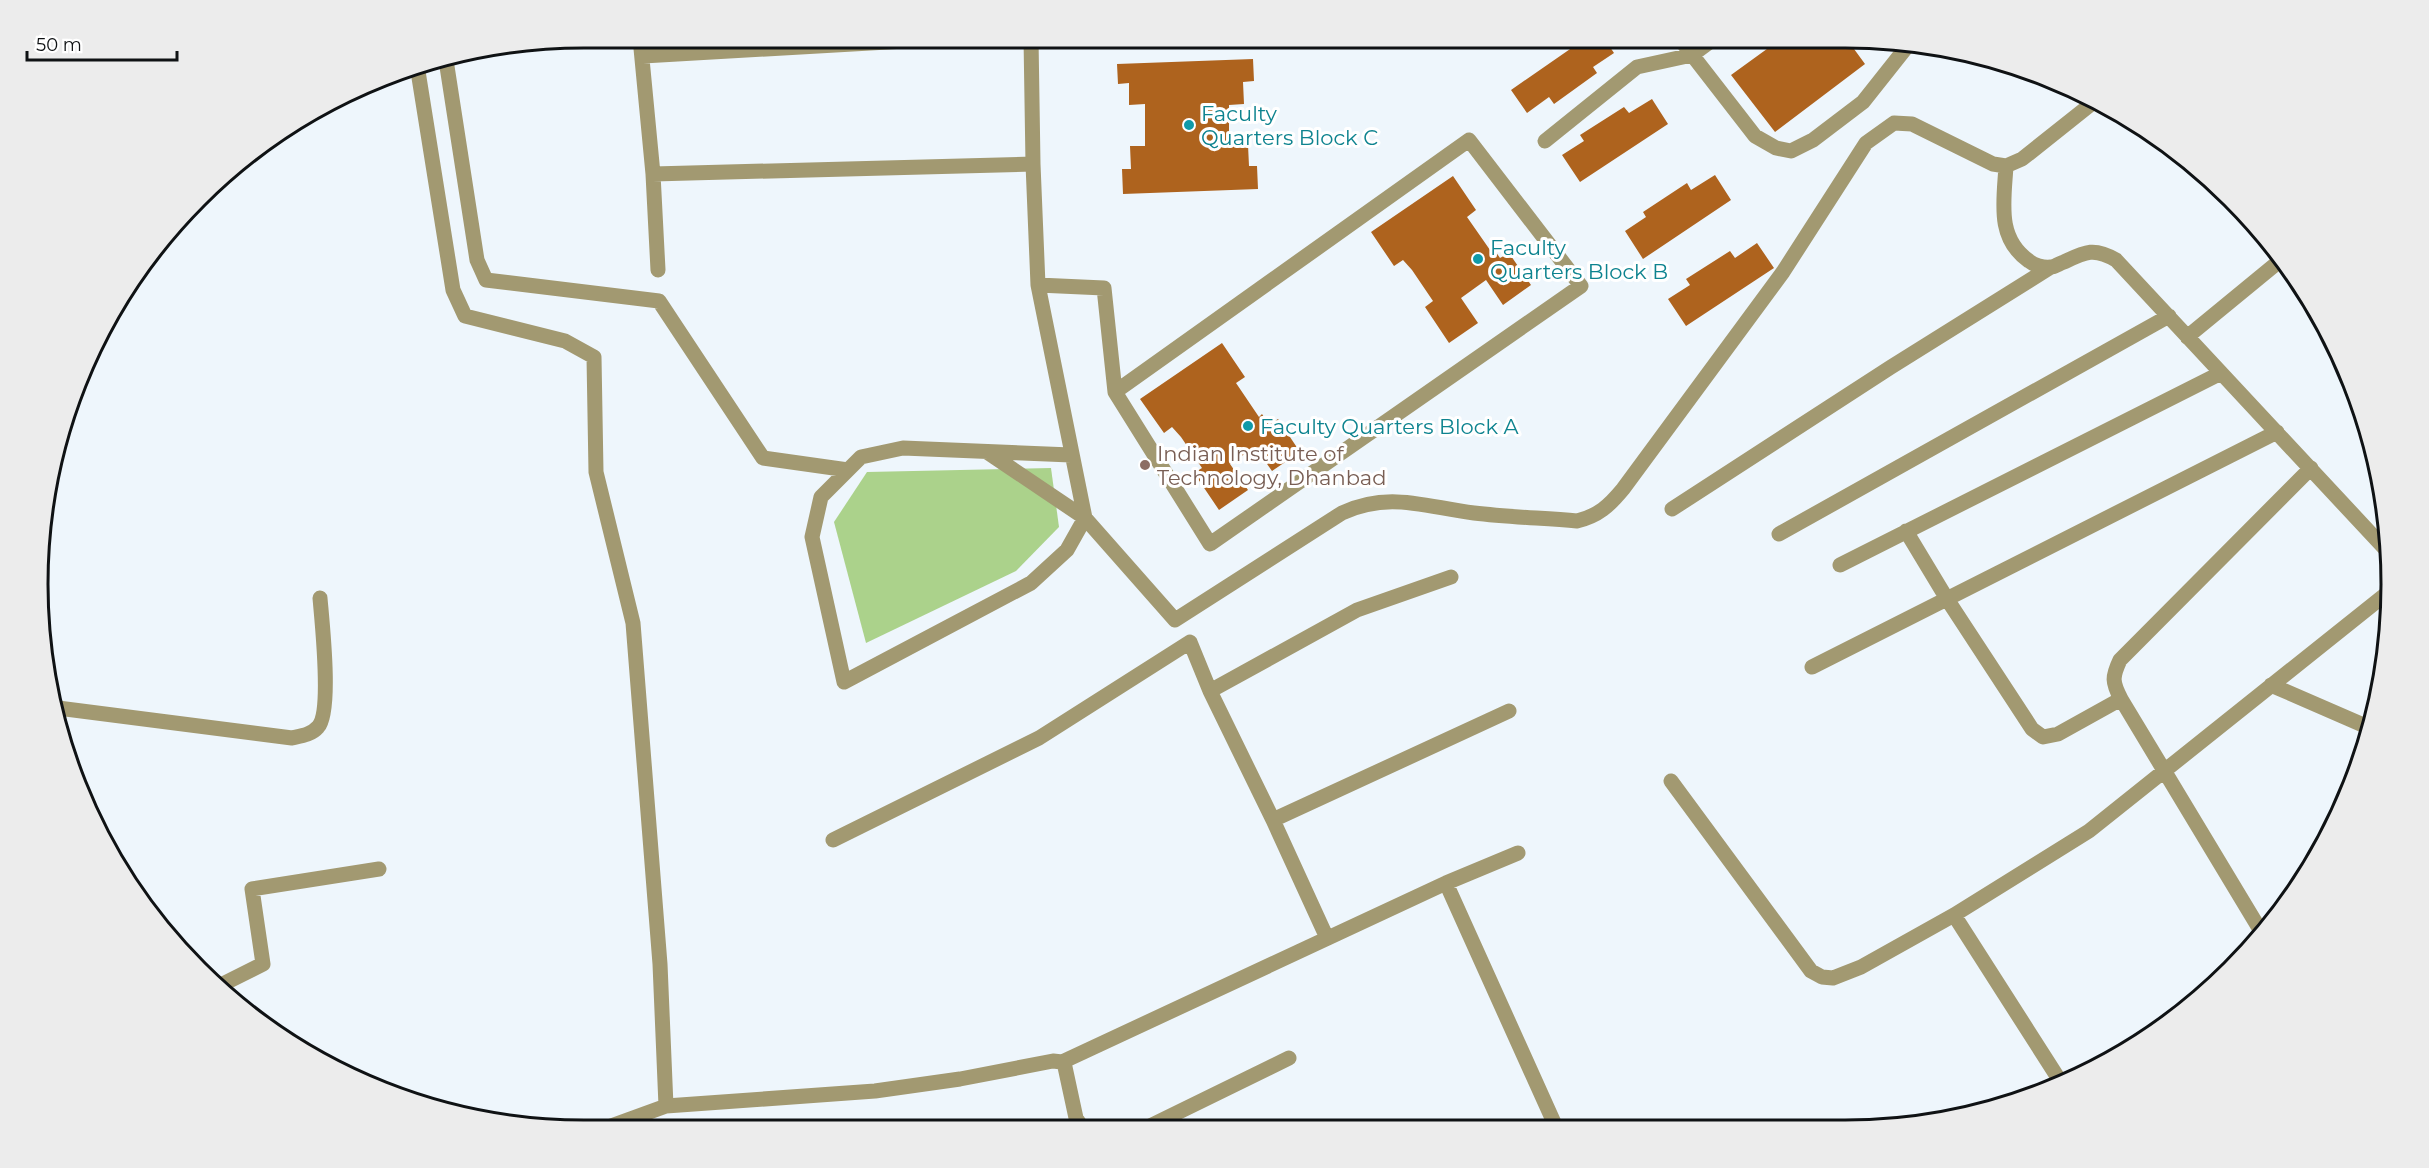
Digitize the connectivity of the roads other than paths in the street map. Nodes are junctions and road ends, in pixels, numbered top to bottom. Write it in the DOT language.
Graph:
graph roads {
  1 [pos="642,48"];
  2 [pos="783,48"];
  3 [pos="1031,48"];
  4 [pos="1687,48"];
  5 [pos="1701,48"];
  6 [pos="1903,52"];
  7 [pos="1692,55"];
  8 [pos="643,56"];
  9 [pos="447,66"];
  10 [pos="418,74"];
  11 [pos="2089,107"];
  12 [pos="1545,141"];
  13 [pos="1033,164"];
  14 [pos="2006,166"];
  15 [pos="653,174"];
  16 [pos="2275,265"];
  17 [pos="2051,267"];
  18 [pos="658,270"];
  19 [pos="1038,285"];
  20 [pos="2169,316"];
  21 [pos="2187,337"];
  22 [pos="2221,373"];
  23 [pos="1115,392"];
  24 [pos="2277,432"];
  25 [pos="987,452"];
  26 [pos="1071,455"];
  27 [pos="2312,468"];
  28 [pos="848,470"];
  29 [pos="1672,509"];
  30 [pos="1085,518"];
  31 [pos="1906,531"];
  32 [pos="1779,534"];
  33 [pos="2379,542"];
  34 [pos="1840,565"];
  35 [pos="1450,577"];
  36 [pos="321,598"];
  37 [pos="2381,598"];
  38 [pos="1947,599"];
  39 [pos="1812,667"];
  40 [pos="2271,685"];
  41 [pos="1210,691"];
  42 [pos="2121,699"];
  43 [pos="63,709"];
  44 [pos="1509,711"];
  45 [pos="2362,725"];
  46 [pos="2165,770"];
  47 [pos="1671,781"];
  48 [pos="1274,820"];
  49 [pos="833,840"];
  50 [pos="1518,853"];
  51 [pos="379,869"];
  52 [pos="1446,883"];
  53 [pos="1954,915"];
  54 [pos="2257,925"];
  55 [pos="1327,938"];
  56 [pos="226,983"];
  57 [pos="1289,1058"];
  58 [pos="1062,1062"];
  59 [pos="2057,1076"];
  60 [pos="666,1106"];
  61 [pos="628,1120"];
  62 [pos="1077,1120"];
  63 [pos="1161,1120"];
  64 [pos="1553,1120"];
  1 -- 8 [label="street"];
  2 -- 8 [label="street"];
  3 -- 13 [label="street"];
  4 -- 7 [label="street"];
  5 -- 7 [label="street"];
  6 -- 7 [label="street"];
  7 -- 12 [label="street"];
  8 -- 15 [label="street"];
  9 -- 28 [label="street"];
  10 -- 60 [label="street"];
  11 -- 14 [label="street"];
  13 -- 15 [label="street"];
  13 -- 19 [label="street"];
  14 -- 17 [label="street"];
  14 -- 30 [label="street"];
  15 -- 18 [label="street"];
  16 -- 21 [label="street"];
  17 -- 20 [label="street"];
  17 -- 29 [label="street"];
  19 -- 23 [label="street"];
  19 -- 26 [label="street"];
  20 -- 21 [label="street"];
  20 -- 32 [label="street"];
  21 -- 22 [label="street"];
  22 -- 24 [label="street"];
  22 -- 31 [label="street"];
  23 -- 23 [label="street"];
  24 -- 27 [label="street"];
  24 -- 38 [label="street"];
  25 -- 26 [label="street"];
  25 -- 28 [label="street"];
  25 -- 30 [label="street"];
  26 -- 30 [label="street"];
  27 -- 33 [label="street"];
  27 -- 42 [label="street"];
  28 -- 30 [label="street"];
  31 -- 34 [label="street"];
  31 -- 38 [label="street"];
  35 -- 41 [label="street"];
  36 -- 43 [label="street"];
  37 -- 40 [label="street"];
  38 -- 39 [label="street"];
  38 -- 42 [label="street"];
  40 -- 45 [label="street"];
  40 -- 46 [label="street"];
  41 -- 48 [label="street"];
  41 -- 49 [label="street"];
  42 -- 46 [label="street"];
  44 -- 48 [label="street"];
  46 -- 53 [label="street"];
  46 -- 54 [label="street"];
  47 -- 53 [label="street"];
  48 -- 55 [label="street"];
  50 -- 52 [label="street"];
  51 -- 56 [label="street"];
  52 -- 55 [label="street"];
  52 -- 64 [label="street"];
  53 -- 59 [label="street"];
  55 -- 58 [label="street"];
  57 -- 63 [label="street"];
  58 -- 60 [label="street"];
  58 -- 62 [label="street"];
  60 -- 61 [label="street"];
}
